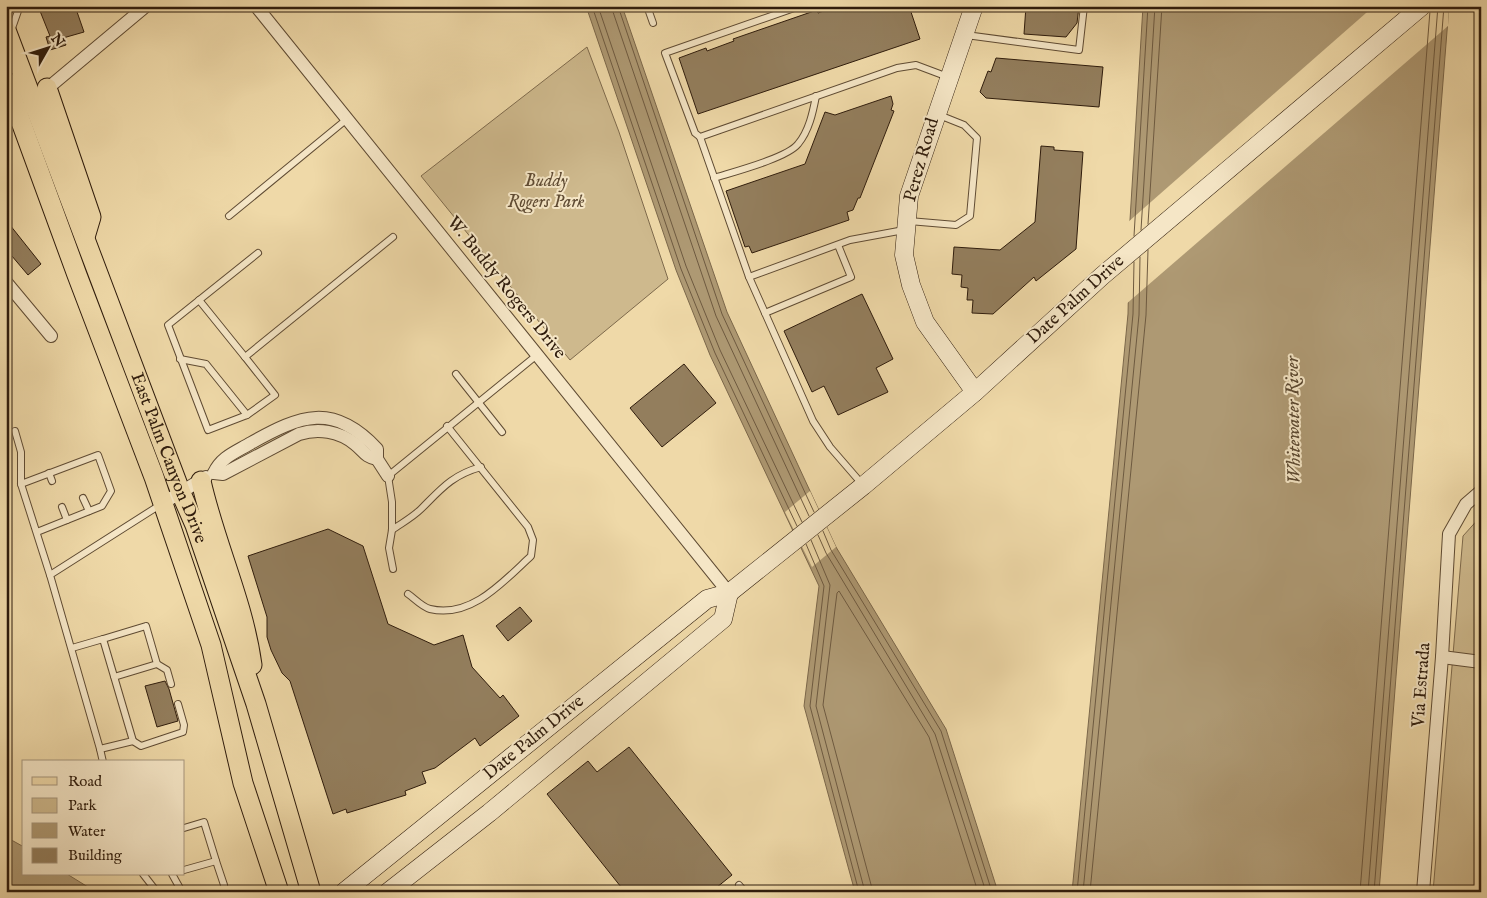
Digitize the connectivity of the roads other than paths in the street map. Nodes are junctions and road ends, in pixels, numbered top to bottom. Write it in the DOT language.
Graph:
graph roads {
  1 [pos="16,6"];
  2 [pos="256,6"];
  3 [pos="647,6"];
  4 [pos="800,6"];
  5 [pos="974,6"];
  6 [pos="1084,6"];
  7 [pos="1422,6"];
  8 [pos="142,8"];
  9 [pos="653,23"];
  10 [pos="7,34"];
  11 [pos="964,34"];
  12 [pos="948,77"];
  13 [pos="6,81"];
  14 [pos="47,88"];
  15 [pos="816,96"];
  16 [pos="32,101"];
  17 [pos="936,113"];
  18 [pos="347,119"];
  19 [pos="12,120"];
  20 [pos="700,137"];
  21 [pos="714,178"];
  22 [pos="229,216"];
  23 [pos="906,225"];
  24 [pos="85,237"];
  25 [pos="393,237"];
  26 [pos="838,245"];
  27 [pos="258,253"];
  28 [pos="749,277"];
  29 [pos="6,282"];
  30 [pos="199,300"];
  31 [pos="765,313"];
  32 [pos="51,336"];
  33 [pos="537,354"];
  34 [pos="245,357"];
  35 [pos="180,358"];
  36 [pos="456,374"];
  37 [pos="975,392"];
  38 [pos="478,402"];
  39 [pos="247,415"];
  40 [pos="447,426"];
  41 [pos="15,431"];
  42 [pos="502,432"];
  43 [pos="481,468"];
  44 [pos="49,474"];
  45 [pos="388,476"];
  46 [pos="208,477"];
  47 [pos="52,481"];
  48 [pos="21,484"];
  49 [pos="863,486"];
  50 [pos="1481,491"];
  51 [pos="181,493"];
  52 [pos="83,498"];
  53 [pos="163,503"];
  54 [pos="62,507"];
  55 [pos="89,511"];
  56 [pos="67,520"];
  57 [pos="392,530"];
  58 [pos="37,532"];
  59 [pos="393,569"];
  60 [pos="50,575"];
  61 [pos="729,593"];
  62 [pos="408,594"];
  63 [pos="103,639"];
  64 [pos="72,648"];
  65 [pos="1442,657"];
  66 [pos="1481,662"];
  67 [pos="157,664"];
  68 [pos="114,677"];
  69 [pos="171,684"];
  70 [pos="178,704"];
  71 [pos="256,704"];
  72 [pos="133,741"];
  73 [pos="100,750"];
  74 [pos="103,760"];
  75 [pos="185,828"];
  76 [pos="216,861"];
  77 [pos="185,870"];
  78 [pos="145,876"];
  79 [pos="173,876"];
  80 [pos="739,884"];
  81 [pos="224,885"];
  82 [pos="157,892"];
  83 [pos="182,892"];
  84 [pos="279,892"];
  85 [pos="311,892"];
  86 [pos="344,892"];
  87 [pos="388,892"];
  88 [pos="745,892"];
  89 [pos="1423,892"];
  1 -- 10 [label="lane"];
  2 -- 18 [label="street, W. Buddy Rogers Drive"];
  3 -- 9 [label="lane"];
  4 -- 20 [label="lane"];
  5 -- 11 [label="main road, Perez Road"];
  6 -- 11 [label="lane"];
  7 -- 37 [label="main road, Date Palm Drive"];
  8 -- 14 [label="street"];
  10 -- 16 [label="main road, East Palm Canyon Drive"];
  11 -- 12 [label="main road, Perez Road"];
  12 -- 15 [label="lane"];
  12 -- 17 [label="main road, Perez Road"];
  13 -- 19 [label="main road, East Palm Canyon Drive"];
  14 -- 16 [label="street"];
  14 -- 24 [label="main road"];
  15 -- 20 [label="lane"];
  15 -- 21 [label="lane"];
  16 -- 19 [label="street"];
  16 -- 24 [label="main road, East Palm Canyon Drive"];
  17 -- 23 [label="main road, Perez Road"];
  17 -- 23 [label="lane"];
  18 -- 22 [label="lane"];
  18 -- 33 [label="street, W. Buddy Rogers Drive"];
  19 -- 53 [label="main road, East Palm Canyon Drive"];
  20 -- 21 [label="lane"];
  21 -- 28 [label="lane"];
  23 -- 26 [label="lane"];
  23 -- 37 [label="main road, Perez Road"];
  24 -- 51 [label="main road, East Palm Canyon Drive"];
  25 -- 34 [label="lane"];
  26 -- 28 [label="lane"];
  26 -- 31 [label="lane"];
  27 -- 30 [label="lane"];
  28 -- 31 [label="lane"];
  29 -- 32 [label="street"];
  30 -- 34 [label="lane"];
  30 -- 35 [label="lane"];
  31 -- 49 [label="lane"];
  33 -- 38 [label="lane"];
  33 -- 61 [label="street, W. Buddy Rogers Drive"];
  34 -- 39 [label="lane"];
  35 -- 39 [label="lane"];
  35 -- 39 [label="lane"];
  36 -- 38 [label="lane"];
  37 -- 49 [label="main road, Date Palm Drive"];
  38 -- 40 [label="lane"];
  38 -- 42 [label="lane"];
  40 -- 43 [label="lane"];
  40 -- 45 [label="lane"];
  41 -- 48 [label="lane"];
  43 -- 57 [label="lane"];
  43 -- 62 [label="lane"];
  44 -- 47 [label="lane"];
  44 -- 48 [label="lane"];
  44 -- 55 [label="lane"];
  45 -- 46 [label="street"];
  45 -- 57 [label="lane"];
  46 -- 51 [label="street"];
  46 -- 71 [label="main road"];
  48 -- 58 [label="lane"];
  49 -- 61 [label="main road, Date Palm Drive"];
  50 -- 65 [label="street, Via Estrada"];
  51 -- 53 [label="street"];
  51 -- 71 [label="main road, East Palm Canyon Drive"];
  52 -- 55 [label="lane"];
  53 -- 60 [label="lane"];
  53 -- 84 [label="main road, East Palm Canyon Drive"];
  54 -- 56 [label="lane"];
  55 -- 56 [label="lane"];
  56 -- 58 [label="lane"];
  57 -- 59 [label="lane"];
  58 -- 60 [label="lane"];
  60 -- 64 [label="lane"];
  61 -- 86 [label="main road, Date Palm Drive"];
  61 -- 87 [label="main road, Date Palm Drive"];
  63 -- 64 [label="lane"];
  63 -- 67 [label="lane"];
  63 -- 68 [label="lane"];
  64 -- 73 [label="lane"];
  65 -- 66 [label="street"];
  65 -- 89 [label="street, Via Estrada"];
  67 -- 68 [label="lane"];
  67 -- 69 [label="lane"];
  68 -- 72 [label="lane"];
  70 -- 72 [label="lane"];
  71 -- 85 [label="main road, East Palm Canyon Drive"];
  72 -- 73 [label="lane"];
  73 -- 74 [label="lane"];
  75 -- 76 [label="lane"];
  76 -- 77 [label="lane"];
  76 -- 81 [label="lane"];
  78 -- 82 [label="lane"];
  79 -- 83 [label="lane"];
  80 -- 88 [label="lane"];
}
